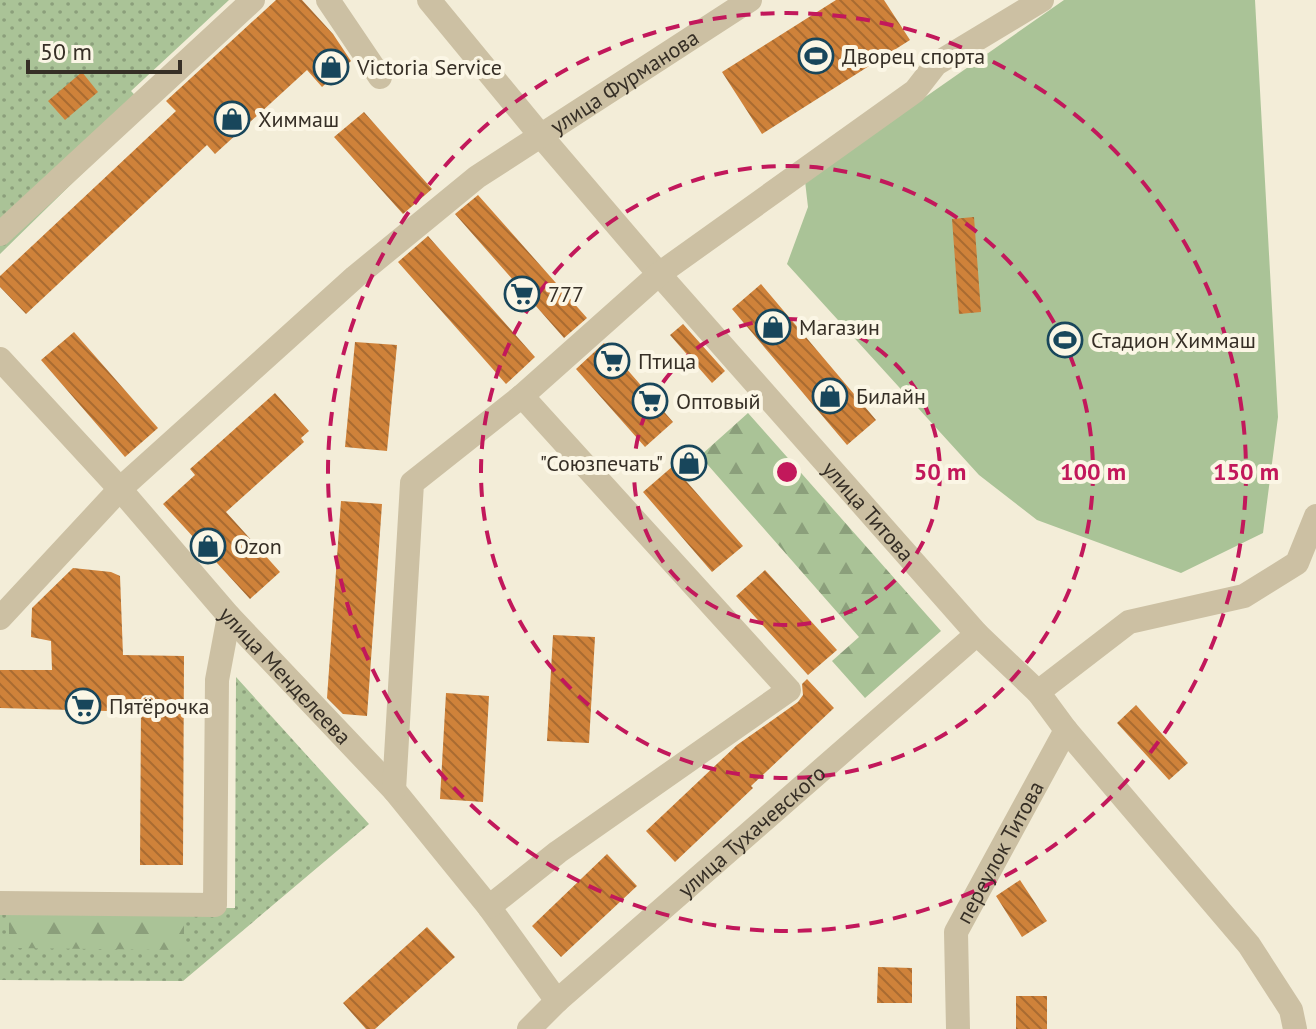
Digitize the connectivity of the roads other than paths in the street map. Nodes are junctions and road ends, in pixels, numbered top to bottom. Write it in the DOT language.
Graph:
graph roads {
  1 [pos="253,0"];
  2 [pos="328,0"];
  3 [pos="429,0"];
  4 [pos="750,0"];
  5 [pos="1042,0"];
  6 [pos="380,77"];
  7 [pos="541,136"];
  8 [pos="0,234"];
  9 [pos="659,274"];
  10 [pos="0,359"];
  11 [pos="522,396"];
  12 [pos="120,489"];
  13 [pos="1316,516"];
  14 [pos="229,616"];
  15 [pos="0,618"];
  16 [pos="977,634"];
  17 [pos="1038,692"];
  18 [pos="1066,730"];
  19 [pos="394,790"];
  20 [pos="0,903"];
  21 [pos="489,907"];
  22 [pos="557,1001"];
  23 [pos="529,1029"];
  24 [pos="958,1029"];
  25 [pos="1295,1029"];
  1 -- 8 [label="street"];
  2 -- 6 [label="street"];
  3 -- 7 [label="street, улица Титова"];
  4 -- 7 [label="street, улица Фурманова"];
  5 -- 9 [label="street"];
  7 -- 9 [label="street, улица Титова"];
  7 -- 12 [label="street, улица Фурманова"];
  9 -- 11 [label="street"];
  9 -- 16 [label="street, улица Титова"];
  10 -- 12 [label="street, улица Менделеева"];
  11 -- 19 [label="street"];
  11 -- 21 [label="street"];
  12 -- 14 [label="street, улица Менделеева"];
  12 -- 15 [label="street, улица Фурманова"];
  13 -- 17 [label="street"];
  14 -- 19 [label="street, улица Менделеева"];
  14 -- 20 [label="street"];
  16 -- 17 [label="street, улица Титова"];
  16 -- 22 [label="street, улица Тухачевского"];
  17 -- 18 [label="street, улица Титова"];
  18 -- 24 [label="street, переулок Титова"];
  18 -- 25 [label="street, улица Титова"];
  19 -- 21 [label="street, улица Менделеева"];
  21 -- 22 [label="street, улица Менделеева"];
  22 -- 23 [label="street, улица Тухачевского"];
}
